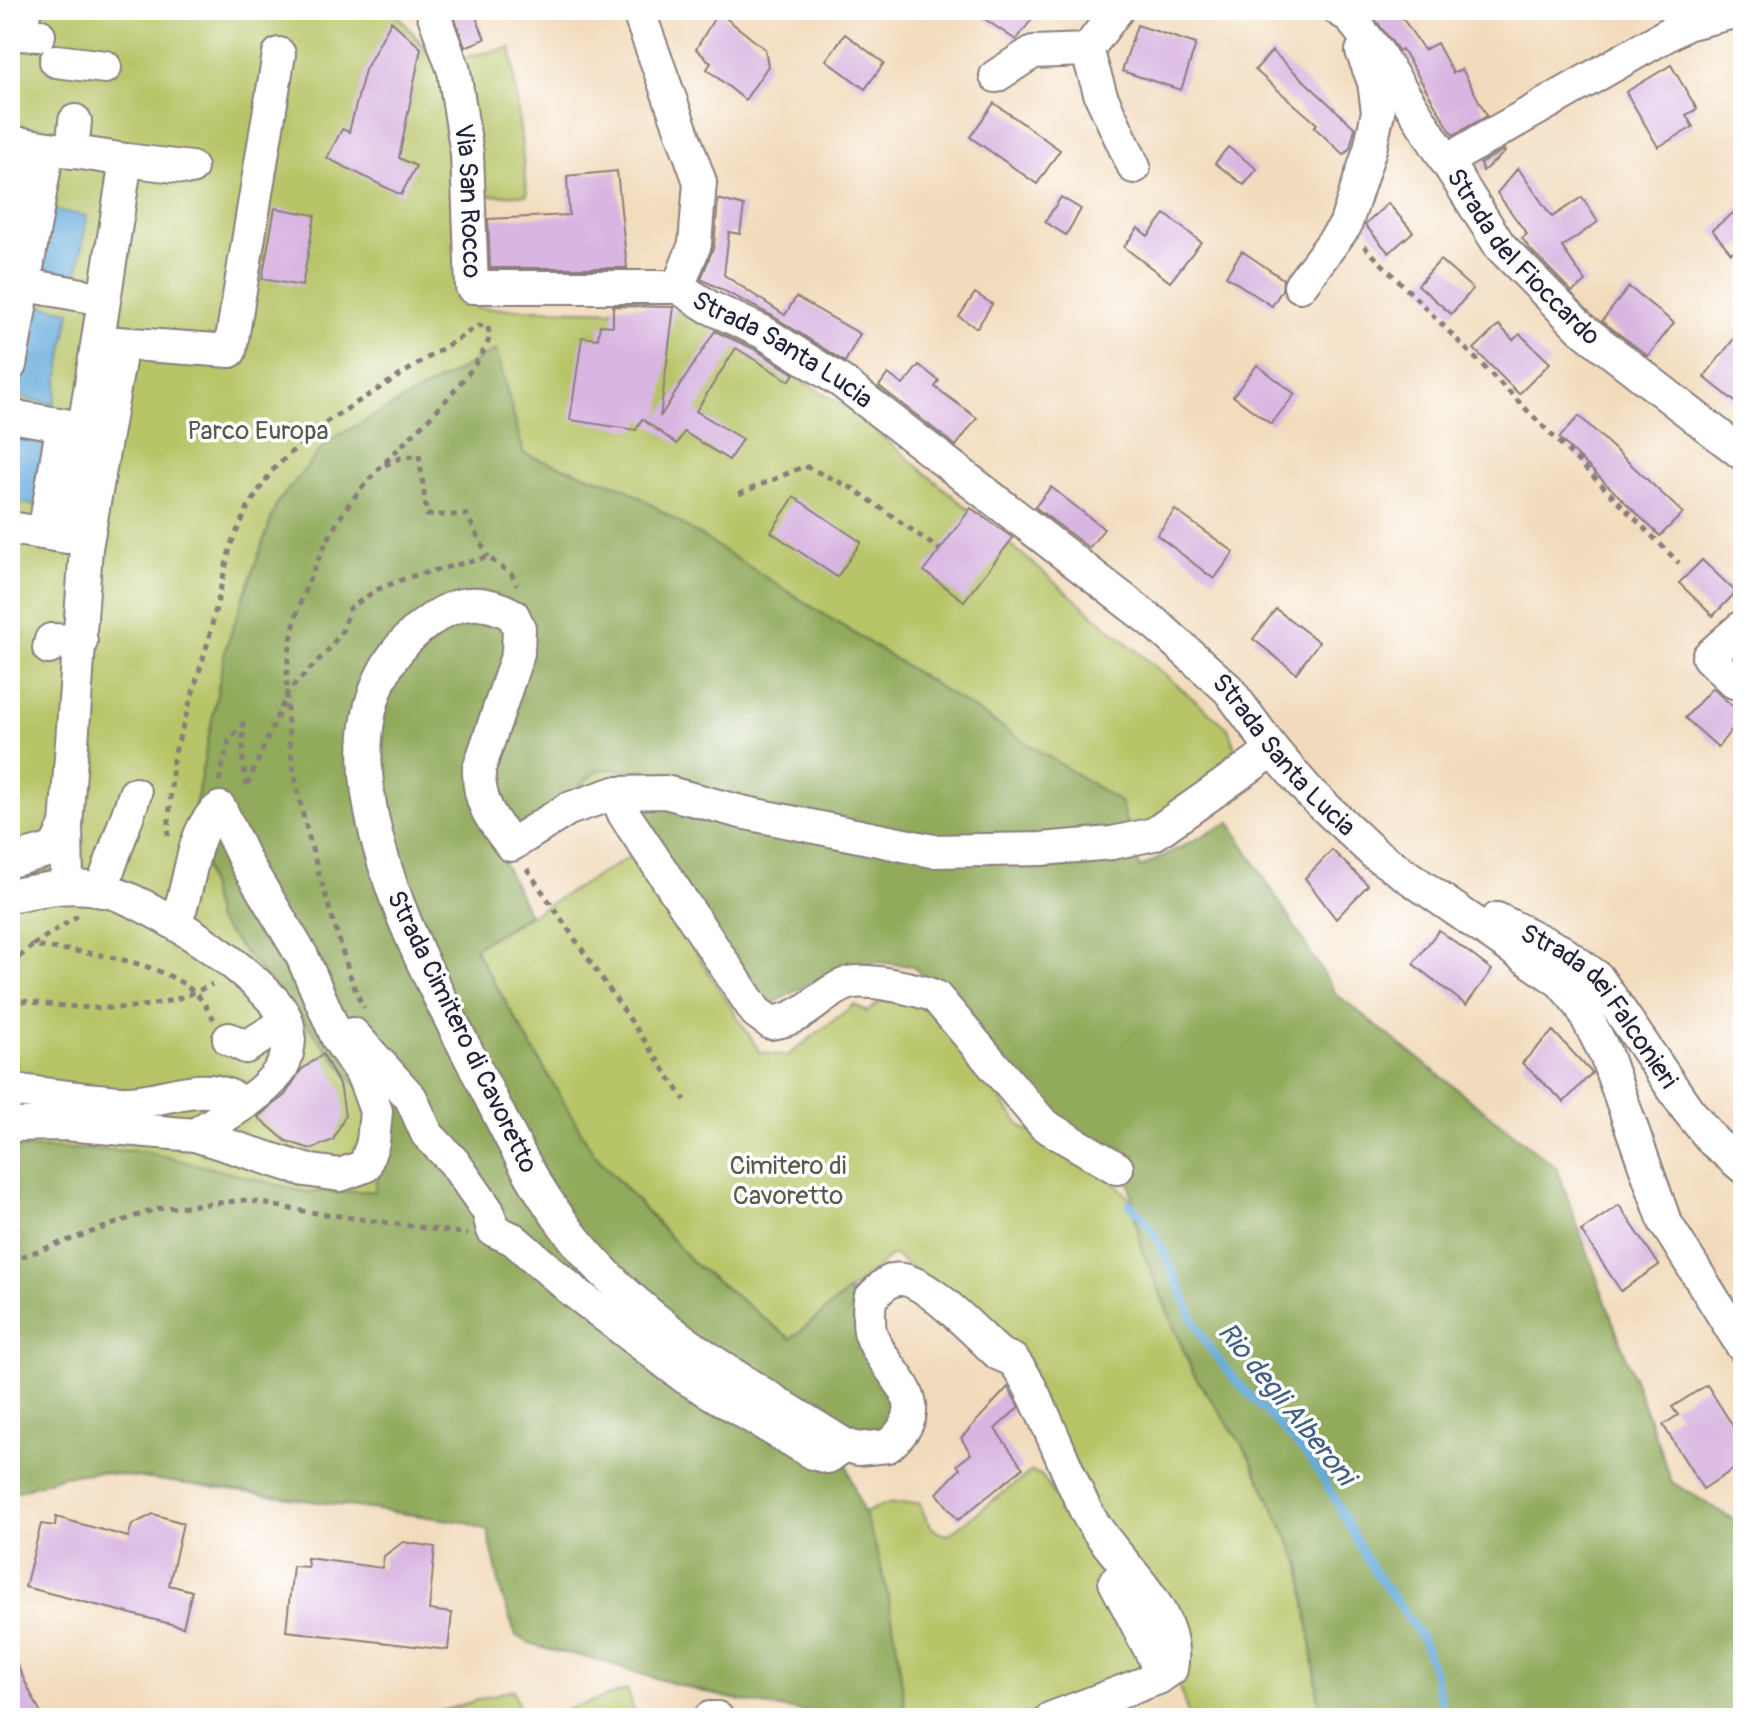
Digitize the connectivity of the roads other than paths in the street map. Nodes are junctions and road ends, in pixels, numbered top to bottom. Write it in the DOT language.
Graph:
graph roads {
  1 [pos="415,10"];
  2 [pos="638,10"];
  3 [pos="1117,10"];
  4 [pos="1742,10"];
  5 [pos="1344,13"];
  6 [pos="437,22"];
  7 [pos="1087,50"];
  8 [pos="279,54"];
  9 [pos="996,76"];
  10 [pos="65,140"];
  11 [pos="116,159"];
  12 [pos="1446,161"];
  13 [pos="1134,167"];
  14 [pos="191,168"];
  15 [pos="10,226"];
  16 [pos="16,283"];
  17 [pos="1300,286"];
  18 [pos="678,287"];
  19 [pos="94,297"];
  20 [pos="110,343"];
  21 [pos="10,365"];
  22 [pos="10,416"];
  23 [pos="74,427"];
  24 [pos="1743,454"];
  25 [pos="10,528"];
  26 [pos="66,537"];
  27 [pos="1743,626"];
  28 [pos="81,641"];
  29 [pos="49,648"];
  30 [pos="1734,682"];
  31 [pos="1273,750"];
  32 [pos="615,793"];
  33 [pos="135,794"];
  34 [pos="66,826"];
  35 [pos="10,861"];
  36 [pos="67,885"];
  37 [pos="1421,887"];
  38 [pos="101,891"];
  39 [pos="10,896"];
  40 [pos="168,917"];
  41 [pos="325,1005"];
  42 [pos="286,1022"];
  43 [pos="229,1039"];
  44 [pos="10,1090"];
  45 [pos="242,1103"];
  46 [pos="10,1125"];
  47 [pos="195,1135"];
  48 [pos="1743,1167"];
  49 [pos="1117,1168"];
  50 [pos="983,1340"];
  51 [pos="1743,1347"];
  52 [pos="845,1445"];
  53 [pos="1165,1669"];
  54 [pos="710,1718"];
  55 [pos="717,1718"];
  56 [pos="1052,1718"];
  1 -- 6 [label="street"];
  2 -- 18 [label="street"];
  3 -- 7 [label="street"];
  4 -- 12 [label="street"];
  5 -- 12 [label="street, Strada del Fioccardo"];
  5 -- 17 [label="street, Strada del Fioccardo"];
  6 -- 18 [label="street, Via San Rocco"];
  7 -- 9 [label="street"];
  7 -- 13 [label="street"];
  8 -- 20 [label="street"];
  10 -- 11 [label="street"];
  10 -- 15 [label="street"];
  10 -- 16 [label="street"];
  11 -- 14 [label="street"];
  11 -- 19 [label="street"];
  12 -- 24 [label="street, Strada del Fioccardo"];
  16 -- 19 [label="street"];
  16 -- 21 [label="street"];
  18 -- 31 [label="street, Strada Santa Lucia"];
  19 -- 20 [label="street"];
  19 -- 23 [label="street"];
  20 -- 23 [label="street"];
  20 -- 26 [label="street"];
  22 -- 23 [label="street"];
  23 -- 26 [label="street"];
  25 -- 26 [label="street"];
  26 -- 28 [label="street"];
  27 -- 30 [label="street"];
  28 -- 29 [label="street"];
  28 -- 34 [label="street"];
  31 -- 32 [label="street"];
  31 -- 37 [label="street, Strada Santa Lucia"];
  32 -- 49 [label="street"];
  32 -- 52 [label="street, Strada Cimitero di Cavoretto"];
  33 -- 38 [label="street"];
  34 -- 35 [label="street"];
  34 -- 36 [label="street"];
  36 -- 38 [label="street"];
  36 -- 39 [label="street"];
  37 -- 48 [label="street, Strada dei Falconieri"];
  37 -- 51 [label="street, Strada Santa Lucia"];
  38 -- 40 [label="street"];
  40 -- 41 [label="street"];
  40 -- 42 [label="street"];
  41 -- 47 [label="street"];
  41 -- 52 [label="street"];
  42 -- 43 [label="street"];
  42 -- 45 [label="street"];
  44 -- 45 [label="street"];
  45 -- 47 [label="street"];
  46 -- 47 [label="street"];
  50 -- 52 [label="street"];
  50 -- 53 [label="street"];
  50 -- 53 [label="street"];
  53 -- 56 [label="street"];
  54 -- 55 [label="street"];
}
